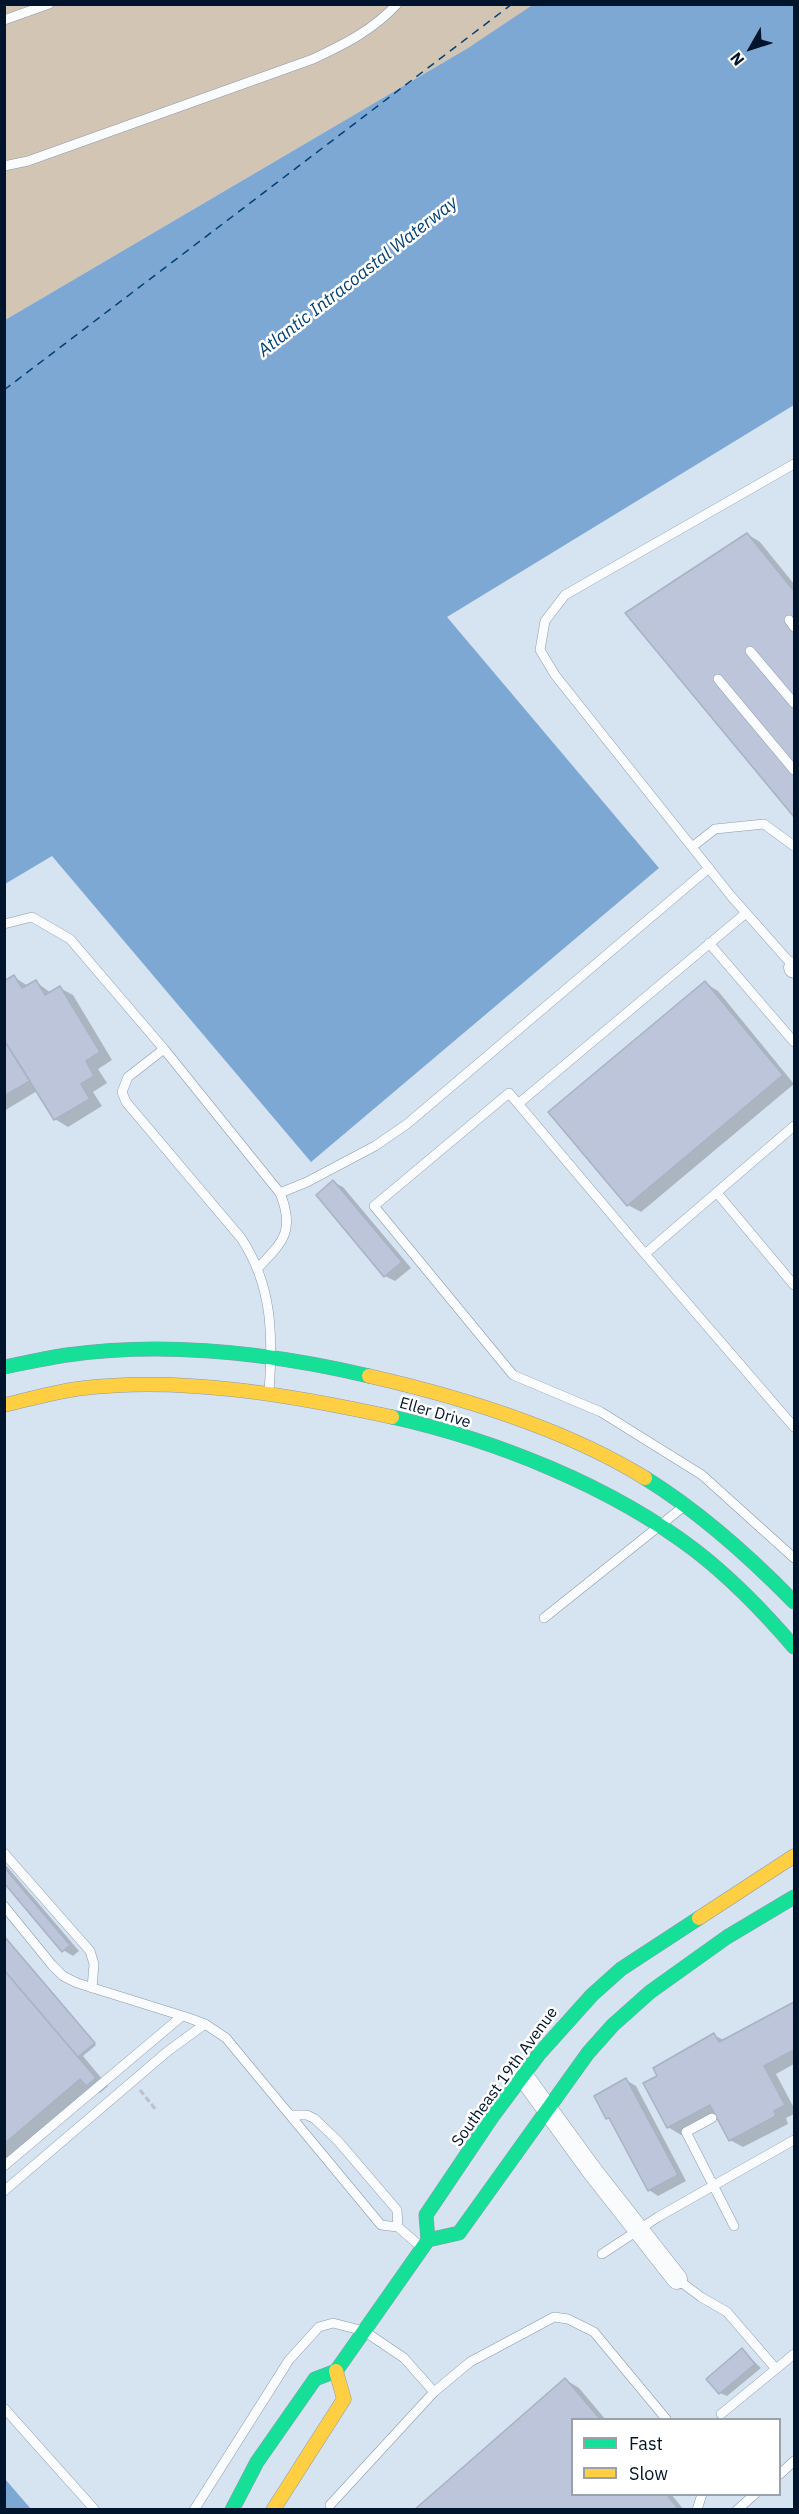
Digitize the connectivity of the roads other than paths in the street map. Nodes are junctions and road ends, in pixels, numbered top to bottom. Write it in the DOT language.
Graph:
graph roads {
  1 [pos="49,4"];
  2 [pos="397,4"];
  3 [pos="4,20"];
  4 [pos="4,166"];
  5 [pos="795,464"];
  6 [pos="750,651"];
  7 [pos="718,679"];
  8 [pos="795,703"];
  9 [pos="795,770"];
  10 [pos="795,846"];
  11 [pos="692,847"];
  12 [pos="709,868"];
  13 [pos="746,912"];
  14 [pos="4,924"];
  15 [pos="709,943"];
  16 [pos="794,967"];
  17 [pos="795,1042"];
  18 [pos="164,1050"];
  19 [pos="518,1104"];
  20 [pos="795,1126"];
  21 [pos="280,1193"];
  22 [pos="717,1193"];
  23 [pos="645,1254"];
  24 [pos="258,1268"];
  25 [pos="795,1285"];
  26 [pos="271,1359"];
  27 [pos="4,1367"];
  28 [pos="268,1395"];
  29 [pos="4,1405"];
  30 [pos="795,1427"];
  31 [pos="685,1506"];
  32 [pos="659,1527"];
  33 [pos="795,1558"];
  34 [pos="795,1602"];
  35 [pos="544,1618"];
  36 [pos="795,1647"];
  37 [pos="4,1853"];
  38 [pos="795,1856"];
  39 [pos="795,1897"];
  40 [pos="4,1906"];
  41 [pos="795,1914"];
  42 [pos="727,1937"];
  43 [pos="92,1988"];
  44 [pos="182,2016"];
  45 [pos="205,2024"];
  46 [pos="523,2076"];
  47 [pos="548,2110"];
  48 [pos="292,2115"];
  49 [pos="712,2118"];
  50 [pos="795,2140"];
  51 [pos="4,2166"];
  52 [pos="713,2186"];
  53 [pos="4,2191"];
  54 [pos="734,2226"];
  55 [pos="398,2227"];
  56 [pos="638,2230"];
  57 [pos="425,2244"];
  58 [pos="602,2254"];
  59 [pos="677,2279"];
  60 [pos="364,2331"];
  61 [pos="795,2354"];
  62 [pos="776,2370"];
  63 [pos="336,2371"];
  64 [pos="434,2392"];
  65 [pos="4,2408"];
  66 [pos="721,2414"];
  67 [pos="665,2418"];
  68 [pos="795,2461"];
  69 [pos="781,2473"];
  70 [pos="753,2496"];
  71 [pos="330,2505"];
  72 [pos="95,2510"];
  73 [pos="194,2510"];
  74 [pos="232,2510"];
  75 [pos="273,2510"];
  76 [pos="737,2510"];
  1 -- 3 [label="lane"];
  2 -- 4 [label="lane"];
  5 -- 11 [label="lane"];
  6 -- 8 [label="lane"];
  7 -- 9 [label="lane"];
  10 -- 11 [label="lane"];
  11 -- 12 [label="lane"];
  12 -- 13 [label="lane"];
  12 -- 21 [label="lane"];
  13 -- 15 [label="lane"];
  13 -- 16 [label="lane"];
  14 -- 18 [label="lane"];
  15 -- 17 [label="lane"];
  15 -- 19 [label="lane"];
  18 -- 21 [label="lane"];
  18 -- 24 [label="lane"];
  19 -- 23 [label="lane"];
  19 -- 33 [label="lane"];
  20 -- 22 [label="lane"];
  21 -- 24 [label="lane"];
  22 -- 23 [label="lane"];
  22 -- 25 [label="lane"];
  23 -- 30 [label="lane"];
  24 -- 26 [label="lane"];
  26 -- 27 [label="street, Eller Drive"];
  26 -- 28 [label="lane"];
  26 -- 31 [label="street, Eller Drive"];
  28 -- 29 [label="street, Eller Drive"];
  28 -- 32 [label="street, Eller Drive"];
  31 -- 32 [label="lane"];
  31 -- 34 [label="street, Eller Drive"];
  32 -- 35 [label="lane"];
  32 -- 36 [label="street, Eller Drive"];
  37 -- 43 [label="lane"];
  38 -- 46 [label="street, Southeast 19th Avenue"];
  39 -- 42 [label="street"];
  40 -- 43 [label="lane"];
  41 -- 42 [label="street"];
  42 -- 47 [label="street"];
  43 -- 44 [label="lane"];
  44 -- 45 [label="lane"];
  44 -- 51 [label="lane"];
  45 -- 48 [label="lane"];
  45 -- 53 [label="lane"];
  46 -- 47 [label="street"];
  46 -- 57 [label="street, Southeast 19th Avenue"];
  47 -- 56 [label="street"];
  47 -- 57 [label="street"];
  48 -- 55 [label="lane"];
  48 -- 55 [label="lane"];
  49 -- 52 [label="lane"];
  50 -- 52 [label="lane"];
  52 -- 54 [label="lane"];
  52 -- 56 [label="lane"];
  55 -- 57 [label="lane"];
  56 -- 58 [label="lane"];
  56 -- 59 [label="street"];
  57 -- 60 [label="street"];
  59 -- 62 [label="lane"];
  60 -- 63 [label="street"];
  60 -- 64 [label="lane"];
  60 -- 73 [label="lane"];
  61 -- 62 [label="lane"];
  62 -- 66 [label="lane"];
  63 -- 74 [label="street"];
  63 -- 75 [label="street"];
  64 -- 67 [label="lane"];
  64 -- 71 [label="lane"];
  65 -- 72 [label="lane"];
  68 -- 69 [label="lane"];
  70 -- 76 [label="lane"];
}
